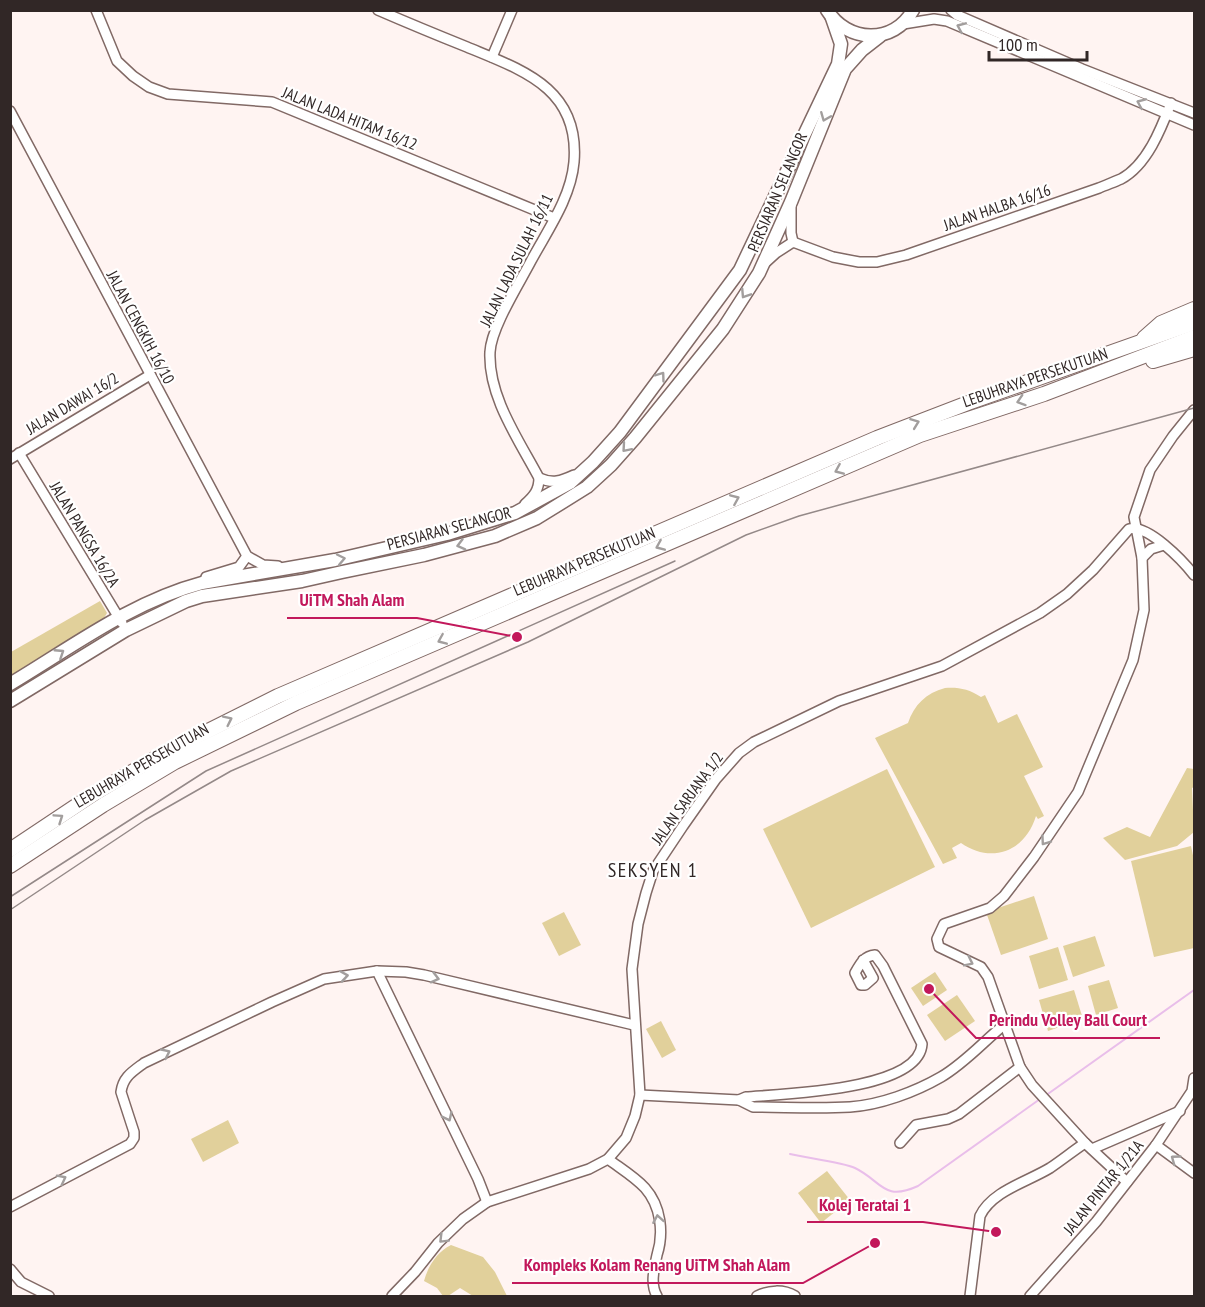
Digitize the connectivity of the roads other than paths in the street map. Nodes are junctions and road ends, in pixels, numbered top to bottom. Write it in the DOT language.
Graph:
graph roads {
  1 [pos="96,10"];
  2 [pos="378,10"];
  3 [pos="512,10"];
  4 [pos="914,10"];
  5 [pos="951,10"];
  6 [pos="830,14"];
  7 [pos="903,24"];
  8 [pos="880,36"];
  9 [pos="492,57"];
  10 [pos="1171,103"];
  11 [pos="10,111"];
  12 [pos="1194,113"];
  13 [pos="1167,114"];
  14 [pos="1194,125"];
  15 [pos="791,202"];
  16 [pos="554,218"];
  17 [pos="793,243"];
  18 [pos="765,263"];
  19 [pos="1194,309"];
  20 [pos="1194,323"];
  21 [pos="1194,337"];
  22 [pos="1141,341"];
  23 [pos="1194,349"];
  24 [pos="150,375"];
  25 [pos="1044,394"];
  26 [pos="1194,410"];
  27 [pos="15,456"];
  28 [pos="592,462"];
  29 [pos="540,478"];
  30 [pos="515,513"];
  31 [pos="1134,527"];
  32 [pos="1164,545"];
  33 [pos="247,556"];
  34 [pos="1142,558"];
  35 [pos="306,566"];
  36 [pos="1194,575"];
  37 [pos="181,588"];
  38 [pos="118,617"];
  39 [pos="126,630"];
  40 [pos="10,684"];
  41 [pos="10,701"];
  42 [pos="10,850"];
  43 [pos="10,866"];
  44 [pos="863,960"];
  45 [pos="377,971"];
  46 [pos="1005,1024"];
  47 [pos="634,1025"];
  48 [pos="1020,1067"];
  49 [pos="1194,1078"];
  50 [pos="1193,1091"];
  51 [pos="640,1095"];
  52 [pos="739,1100"];
  53 [pos="1180,1111"];
  54 [pos="900,1143"];
  55 [pos="1156,1145"];
  56 [pos="1089,1146"];
  57 [pos="608,1159"];
  58 [pos="1194,1173"];
  59 [pos="1127,1182"];
  60 [pos="488,1202"];
  61 [pos="10,1207"];
  62 [pos="10,1269"];
  63 [pos="49,1296"];
  64 [pos="392,1296"];
  65 [pos="657,1296"];
  66 [pos="757,1296"];
  67 [pos="795,1296"];
  68 [pos="970,1296"];
  69 [pos="1030,1296"];
  1 -- 16 [label="street, JALAN LADA HITAM 16/12"];
  2 -- 9 [label="street, JALAN LADA SULAH 16/11"];
  3 -- 9 [label="street"];
  4 -- 7 [label="main road"];
  5 -- 10 [label="street"];
  6 -- 8 [label="main road"];
  28 -- 6 [label="main road, PERSIARAN SELANGOR, one-way"];
  7 -- 8 [label="main road, PERSIARAN SELANGOR"];
  13 -- 7 [label="street, one-way"];
  8 -- 15 [label="main road, PERSIARAN SELANGOR, one-way"];
  9 -- 16 [label="street, JALAN LADA SULAH 16/11"];
  10 -- 12 [label="street"];
  10 -- 13 [label="street, JALAN HALBA 16/16"];
  11 -- 24 [label="street, JALAN CENGKIH 16/10"];
  13 -- 14 [label="street"];
  13 -- 17 [label="street, JALAN HALBA 16/16"];
  15 -- 17 [label="street"];
  15 -- 18 [label="main road, PERSIARAN SELANGOR"];
  16 -- 29 [label="street, JALAN LADA SULAH 16/11"];
  17 -- 18 [label="street"];
  18 -- 39 [label="main road, PERSIARAN SELANGOR, one-way"];
  19 -- 22 [label="highway"];
  20 -- 22 [label="highway, LEBUHRAYA PERSEKUTUAN"];
  21 -- 25 [label="highway, LEBUHRAYA PERSEKUTUAN"];
  42 -- 22 [label="highway, LEBUHRAYA PERSEKUTUAN, one-way"];
  23 -- 25 [label="highway"];
  24 -- 27 [label="street, JALAN DAWAI 16/2"];
  24 -- 33 [label="street, JALAN CENGKIH 16/10"];
  25 -- 43 [label="highway, LEBUHRAYA PERSEKUTUAN, one-way"];
  26 -- 31 [label="street"];
  27 -- 38 [label="street, JALAN PANGSA 16/2A"];
  28 -- 29 [label="street"];
  28 -- 30 [label="main road, PERSIARAN SELANGOR"];
  29 -- 30 [label="street"];
  35 -- 30 [label="main road, PERSIARAN SELANGOR, one-way"];
  31 -- 32 [label="street"];
  31 -- 34 [label="street"];
  31 -- 47 [label="street, JALAN SARJANA 1/2"];
  32 -- 34 [label="street"];
  32 -- 36 [label="street"];
  33 -- 35 [label="street"];
  33 -- 37 [label="street"];
  34 -- 46 [label="street, one-way"];
  35 -- 37 [label="main road, PERSIARAN SELANGOR"];
  37 -- 38 [label="main road, PERSIARAN SELANGOR"];
  38 -- 39 [label="street, JALAN PANGSA 16/2A"];
  40 -- 38 [label="main road, PERSIARAN SELANGOR, one-way"];
  39 -- 41 [label="main road, PERSIARAN SELANGOR"];
  44 -- 52 [label="street"];
  45 -- 47 [label="street, one-way"];
  45 -- 60 [label="street, one-way"];
  61 -- 45 [label="street, one-way"];
  46 -- 48 [label="street"];
  46 -- 52 [label="street"];
  47 -- 51 [label="street, JALAN SARJANA 1/2"];
  48 -- 54 [label="street"];
  48 -- 56 [label="street"];
  49 -- 50 [label="street, JALAN PINTAR 1/21A"];
  50 -- 53 [label="street, JALAN PINTAR 1/21A"];
  51 -- 52 [label="street"];
  51 -- 57 [label="street, JALAN SARJANA 1/2"];
  53 -- 55 [label="street, JALAN PINTAR 1/21A"];
  53 -- 56 [label="street"];
  58 -- 55 [label="street, one-way"];
  55 -- 59 [label="street, JALAN PINTAR 1/21A"];
  56 -- 59 [label="street"];
  56 -- 68 [label="street"];
  57 -- 60 [label="street, JALAN SARJANA 1/2"];
  65 -- 57 [label="street, one-way"];
  59 -- 69 [label="street, JALAN PINTAR 1/21A"];
  60 -- 64 [label="street, JALAN SARJANA 1/2, one-way"];
  62 -- 63 [label="street"];
  66 -- 67 [label="street"];
}
